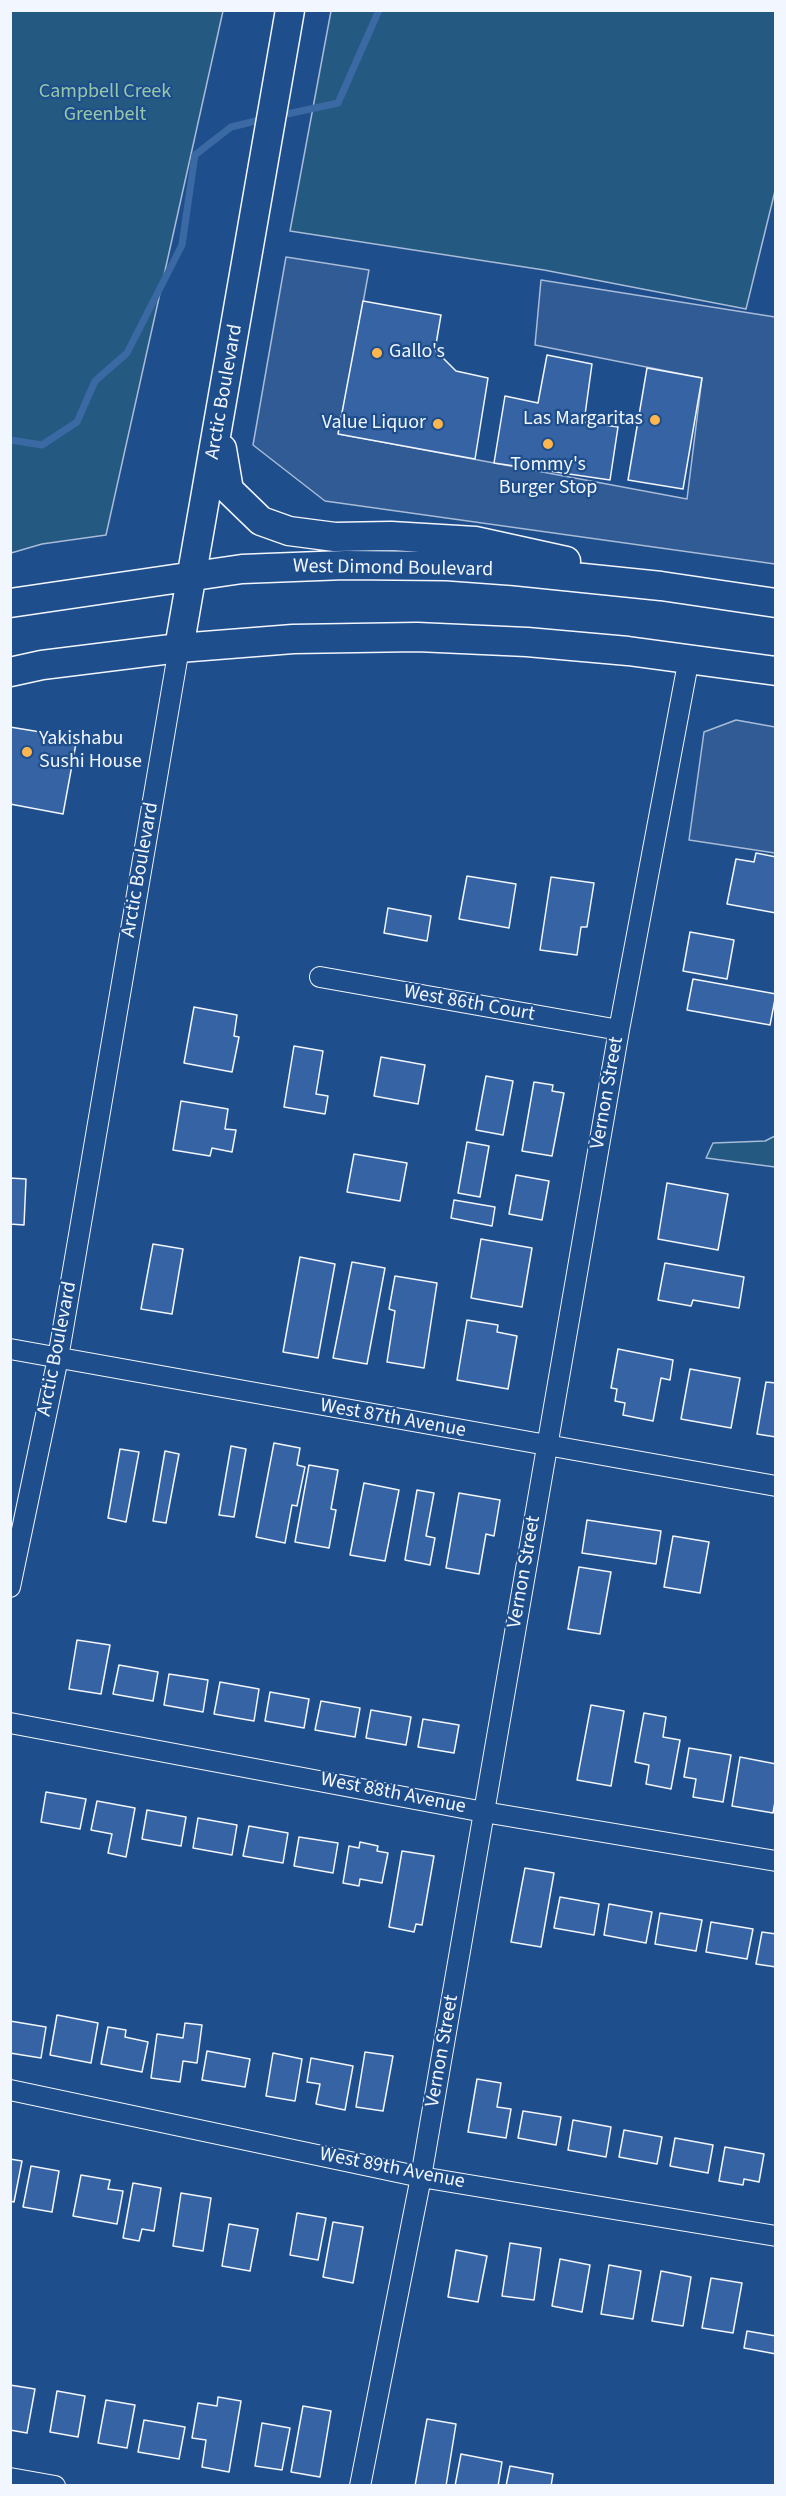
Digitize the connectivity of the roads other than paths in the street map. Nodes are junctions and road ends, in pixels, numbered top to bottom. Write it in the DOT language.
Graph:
graph roads {
  1 [pos="291,10"];
  2 [pos="219,428"];
  3 [pos="192,576"];
  4 [pos="660,586"];
  5 [pos="10,603"];
  6 [pos="776,603"];
  7 [pos="179,648"];
  8 [pos="689,658"];
  9 [pos="776,671"];
  10 [pos="10,672"];
  11 [pos="320,977"];
  12 [pos="619,1030"];
  13 [pos="10,1349"];
  14 [pos="58,1358"];
  15 [pos="547,1447"];
  16 [pos="776,1486"];
  17 [pos="10,1587"];
  18 [pos="10,1723"];
  19 [pos="484,1812"];
  20 [pos="776,1861"];
  21 [pos="10,2090"];
  22 [pos="421,2176"];
  23 [pos="776,2236"];
  24 [pos="10,2478"];
  25 [pos="55,2486"];
  26 [pos="360,2486"];
  1 -- 2 [label="main road, Arctic Boulevard"];
  2 -- 3 [label="main road, Arctic Boulevard"];
  2 -- 4 [label="main road"];
  3 -- 4 [label="main road, West Dimond Boulevard"];
  3 -- 5 [label="main road, West Dimond Boulevard"];
  3 -- 7 [label="main road, Arctic Boulevard"];
  4 -- 6 [label="main road, West Dimond Boulevard"];
  7 -- 8 [label="main road"];
  7 -- 10 [label="main road"];
  7 -- 14 [label="street, Arctic Boulevard"];
  8 -- 9 [label="main road"];
  8 -- 12 [label="street, Vernon Street"];
  11 -- 12 [label="street, West 86th Court"];
  12 -- 15 [label="street, Vernon Street"];
  13 -- 14 [label="street, West 87th Avenue"];
  14 -- 15 [label="street, West 87th Avenue"];
  14 -- 17 [label="street, Arctic Boulevard"];
  15 -- 16 [label="street, West 87th Avenue"];
  15 -- 19 [label="street, Vernon Street"];
  18 -- 19 [label="street, West 88th Avenue"];
  19 -- 20 [label="street, West 88th Avenue"];
  19 -- 22 [label="street, Vernon Street"];
  21 -- 22 [label="street, West 89th Avenue"];
  22 -- 23 [label="street, West 89th Avenue"];
  22 -- 26 [label="street, Vernon Street"];
  24 -- 25 [label="street"];
}
